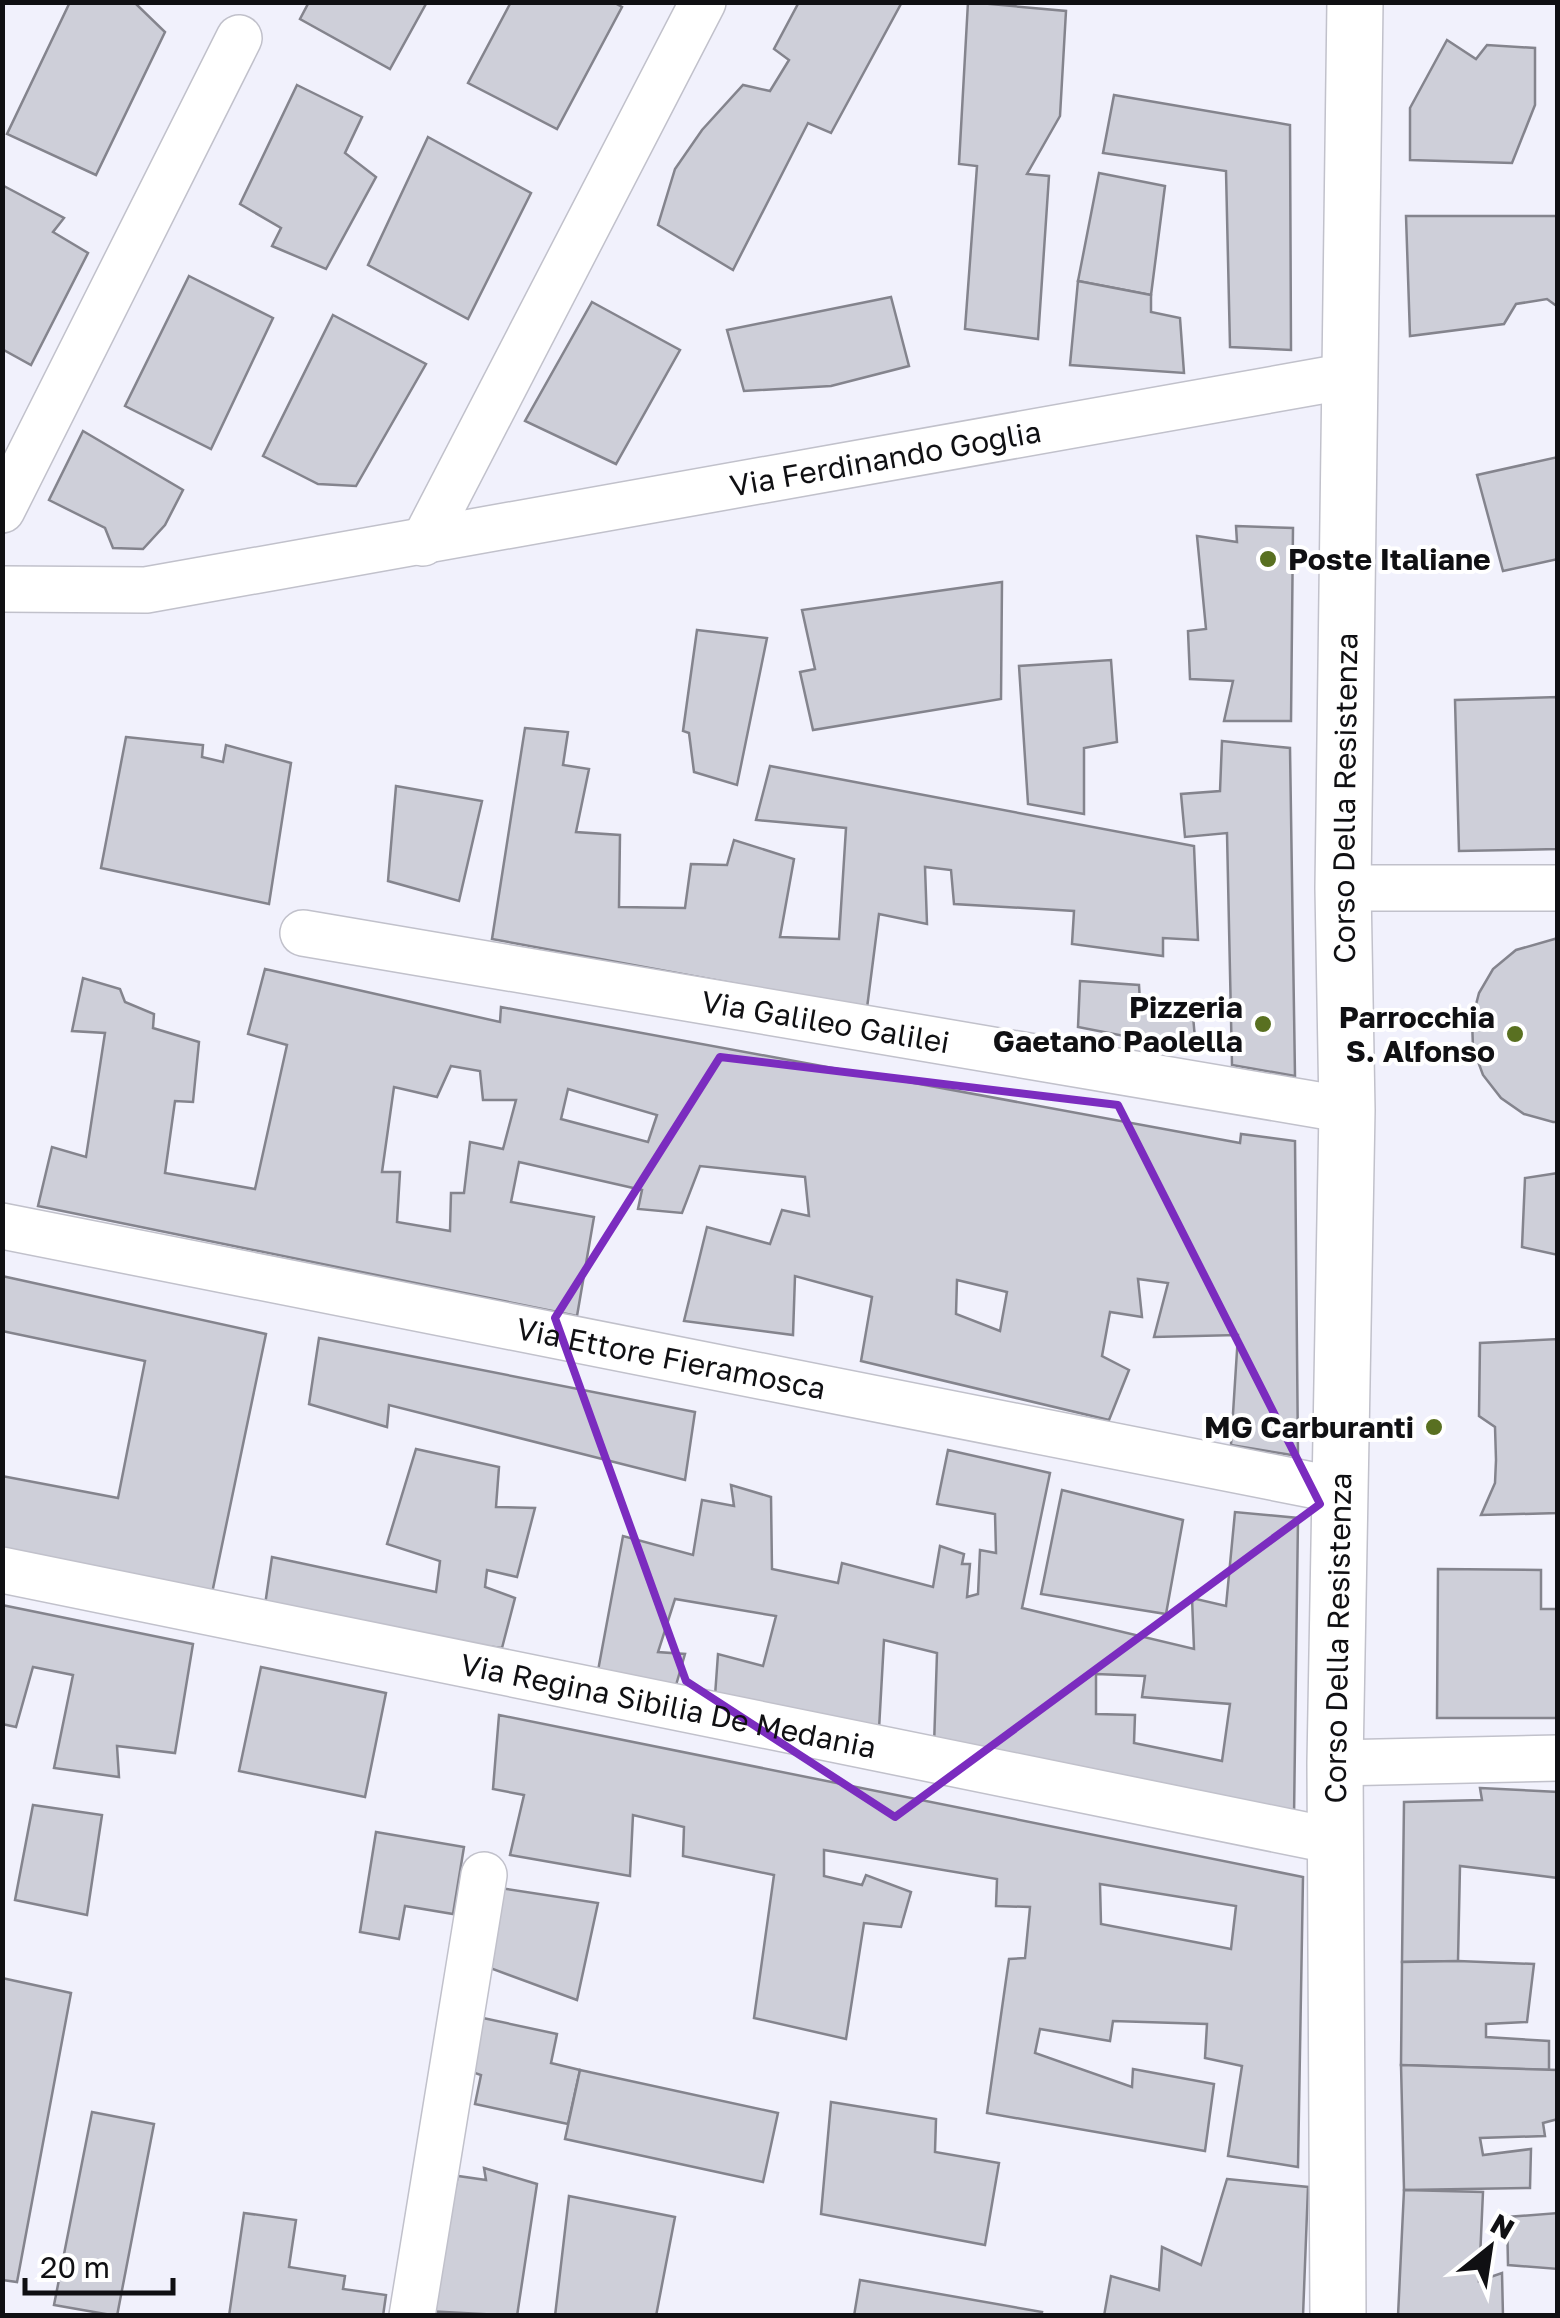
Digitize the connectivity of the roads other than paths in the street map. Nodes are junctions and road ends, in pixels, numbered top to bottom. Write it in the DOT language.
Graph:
graph roads {
  1 [pos="704,2"];
  2 [pos="1355,2"];
  3 [pos="247,20"];
  4 [pos="1348,376"];
  5 [pos="2,510"];
  6 [pos="423,543"];
  7 [pos="2,589"];
  8 [pos="1343,888"];
  9 [pos="1558,888"];
  10 [pos="303,933"];
  11 [pos="1347,1110"];
  12 [pos="2,1226"];
  13 [pos="1342,1490"];
  14 [pos="2,1570"];
  15 [pos="1558,1758"];
  16 [pos="1334,1763"];
  17 [pos="1334,1841"];
  18 [pos="484,1874"];
  19 [pos="412,2316"];
  20 [pos="1338,2316"];
  1 -- 6 [label="street"];
  2 -- 4 [label="main road, Corso Della Resistenza"];
  3 -- 5 [label="street"];
  4 -- 6 [label="street, Via Ferdinando Goglia"];
  4 -- 8 [label="main road, Corso Della Resistenza"];
  6 -- 7 [label="street, Via Ferdinando Goglia"];
  8 -- 9 [label="street"];
  8 -- 11 [label="main road, Corso Della Resistenza"];
  10 -- 11 [label="street, Via Galileo Galilei"];
  11 -- 13 [label="main road, Corso Della Resistenza"];
  12 -- 13 [label="street, Via Ettore Fieramosca"];
  13 -- 16 [label="main road, Corso Della Resistenza"];
  14 -- 17 [label="street, Via Regina Sibilia De Medania"];
  15 -- 16 [label="street"];
  16 -- 17 [label="main road, Corso Della Resistenza"];
  17 -- 20 [label="main road, Corso Della Resistenza"];
  18 -- 19 [label="street"];
}
